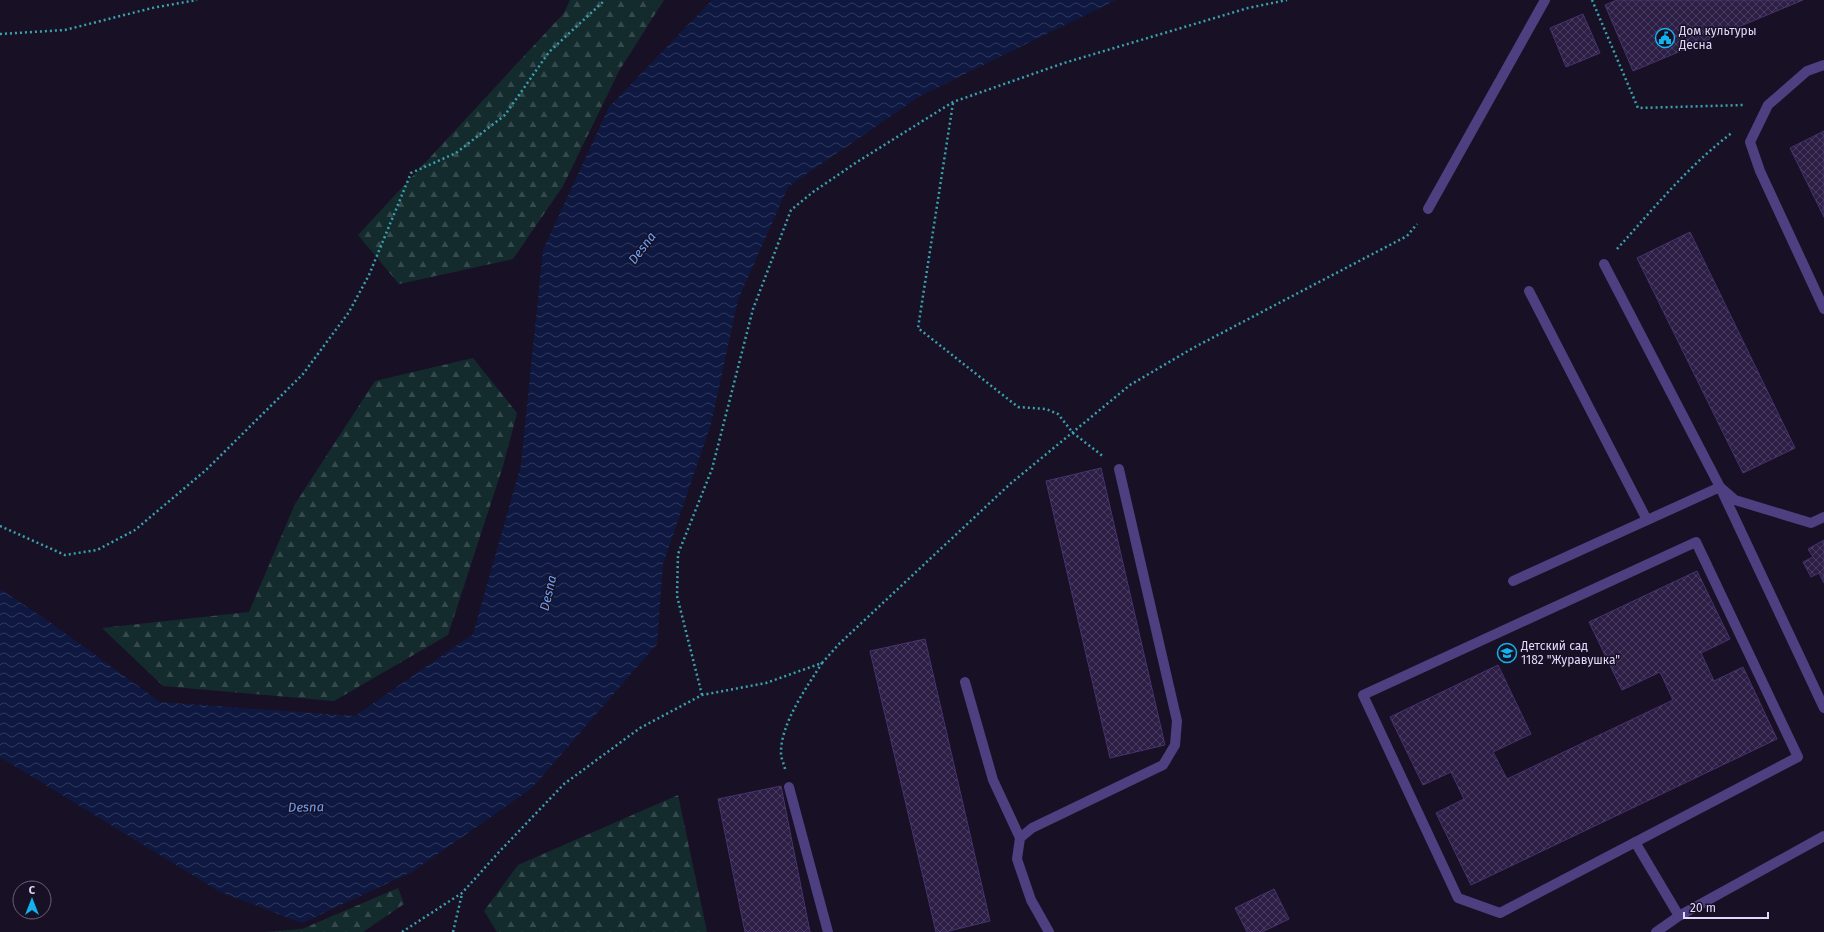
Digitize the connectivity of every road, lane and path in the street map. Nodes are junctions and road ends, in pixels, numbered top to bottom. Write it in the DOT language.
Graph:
graph roads {
  1 [pos="197,0"];
  2 [pos="605,0"];
  3 [pos="1287,0"];
  4 [pos="1545,0"];
  5 [pos="1592,0"];
  6 [pos="0,34"];
  7 [pos="1824,65"];
  8 [pos="953,102"];
  9 [pos="1768,105"];
  10 [pos="1737,128"];
  11 [pos="1428,209"];
  12 [pos="1604,264"];
  13 [pos="1530,291"];
  14 [pos="1824,309"];
  15 [pos="1073,433"];
  16 [pos="1119,469"];
  17 [pos="1720,487"];
  18 [pos="1824,517"];
  19 [pos="1647,520"];
  20 [pos="0,526"];
  21 [pos="1513,581"];
  22 [pos="822,663"];
  23 [pos="965,682"];
  24 [pos="702,695"];
  25 [pos="1824,708"];
  26 [pos="789,787"];
  27 [pos="1824,836"];
  28 [pos="1020,838"];
  29 [pos="1635,842"];
  30 [pos="462,894"];
  31 [pos="1678,916"];
  32 [pos="402,932"];
  33 [pos="453,932"];
  34 [pos="828,932"];
  35 [pos="1048,932"];
  36 [pos="1656,932"];
  1 -- 6 [label="path"];
  2 -- 20 [label="path"];
  3 -- 8 [label="path"];
  4 -- 11 [label="street"];
  5 -- 9 [label="path"];
  7 -- 9 [label="street"];
  8 -- 15 [label="path"];
  8 -- 24 [label="path"];
  9 -- 14 [label="street"];
  10 -- 12 [label="path"];
  11 -- 15 [label="path"];
  12 -- 17 [label="street"];
  13 -- 19 [label="street"];
  15 -- 16 [label="path"];
  15 -- 22 [label="path"];
  16 -- 28 [label="street"];
  17 -- 18 [label="street"];
  17 -- 19 [label="street"];
  17 -- 25 [label="street"];
  19 -- 21 [label="street"];
  22 -- 24 [label="path"];
  22 -- 26 [label="path"];
  23 -- 28 [label="street"];
  24 -- 30 [label="path"];
  26 -- 34 [label="street"];
  27 -- 31 [label="street"];
  28 -- 35 [label="street"];
  29 -- 29 [label="street"];
  29 -- 31 [label="street"];
  30 -- 32 [label="path"];
  30 -- 33 [label="path"];
  31 -- 36 [label="street"];
}
